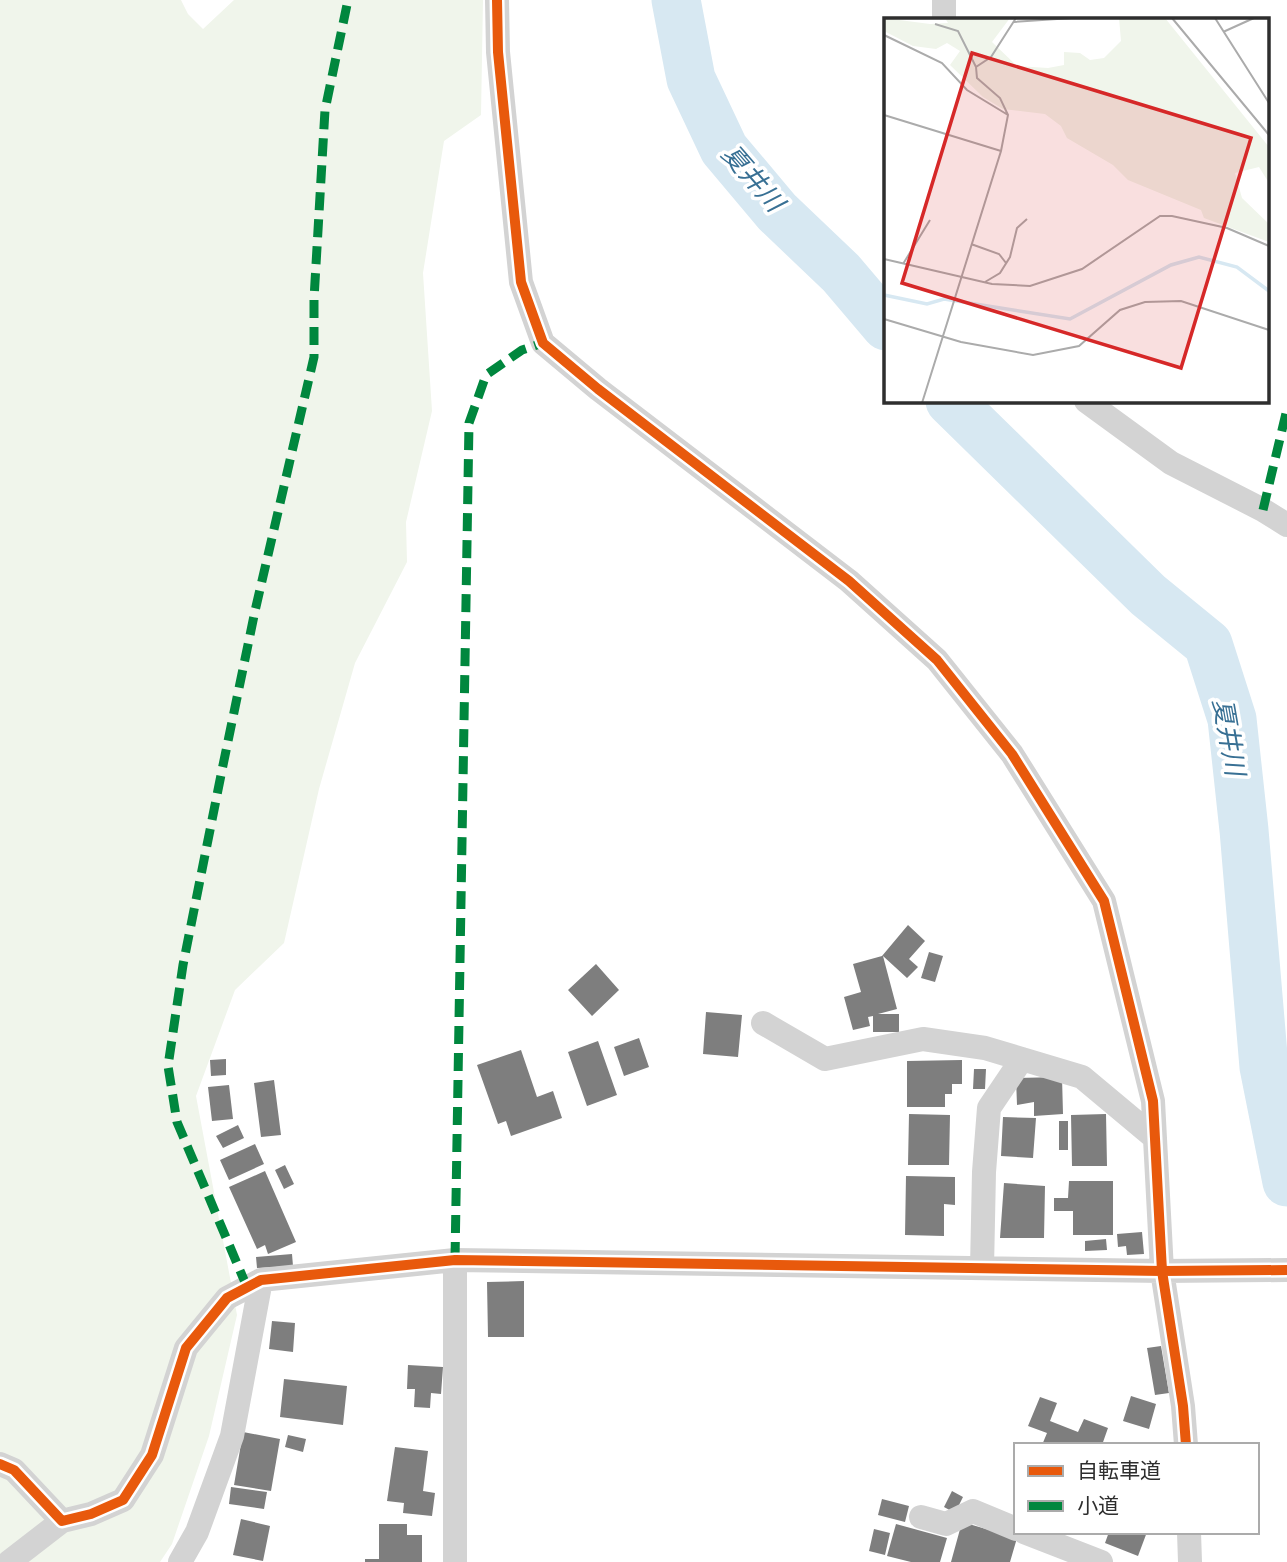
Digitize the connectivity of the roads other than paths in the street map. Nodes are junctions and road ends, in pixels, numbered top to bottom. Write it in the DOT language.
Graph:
graph roads {
  1 [pos="497,0"];
  2 [pos="944,0"];
  3 [pos="944,18"];
  4 [pos="1087,402"];
  5 [pos="1287,525"];
  6 [pos="763,1023"];
  7 [pos="1022,1059"];
  8 [pos="1155,1138"];
  9 [pos="455,1260"];
  10 [pos="982,1268"];
  11 [pos="1287,1270"];
  12 [pos="1162,1271"];
  13 [pos="261,1280"];
  14 [pos="1186,1443"];
  15 [pos="0,1464"];
  16 [pos="921,1517"];
  17 [pos="62,1521"];
  18 [pos="1014,1528"];
  19 [pos="1029,1534"];
  20 [pos="1189,1534"];
  21 [pos="9,1562"];
  22 [pos="180,1562"];
  23 [pos="455,1562"];
  24 [pos="1101,1562"];
  25 [pos="1190,1562"];
  1 -- 8 [label="street"];
  2 -- 3 [label="street"];
  4 -- 5 [label="street"];
  6 -- 7 [label="street"];
  7 -- 8 [label="street"];
  7 -- 10 [label="street"];
  8 -- 12 [label="street"];
  9 -- 10 [label="street"];
  9 -- 13 [label="street"];
  9 -- 23 [label="street"];
  10 -- 12 [label="street"];
  11 -- 12 [label="street"];
  12 -- 14 [label="street"];
  13 -- 17 [label="street"];
  13 -- 22 [label="street"];
  15 -- 17 [label="street"];
  16 -- 18 [label="street"];
  17 -- 21 [label="street"];
  19 -- 24 [label="street"];
  20 -- 25 [label="street"];
}
